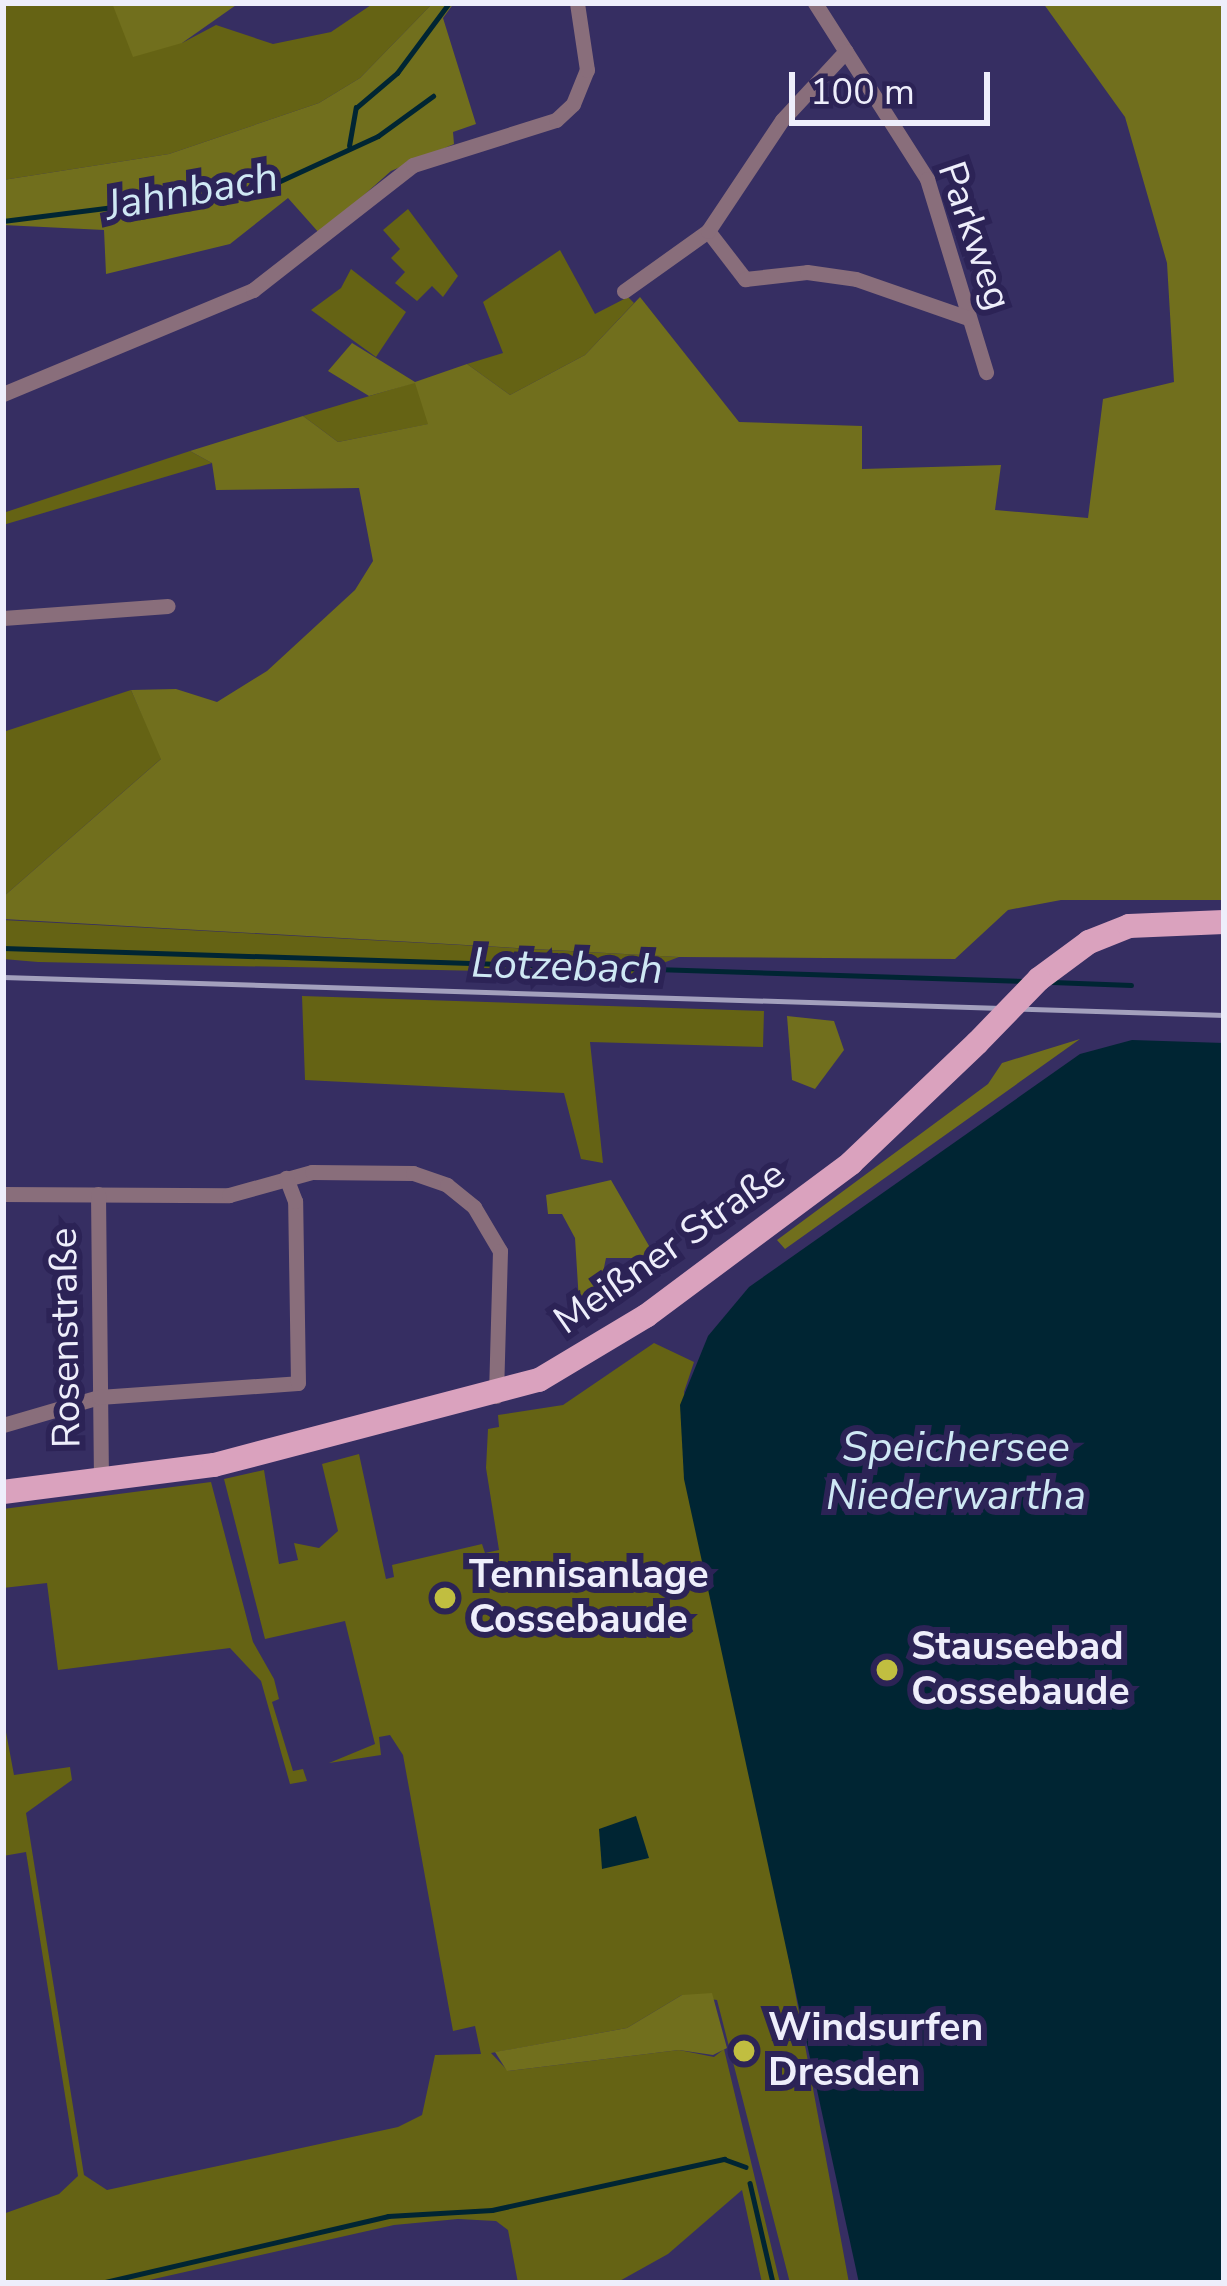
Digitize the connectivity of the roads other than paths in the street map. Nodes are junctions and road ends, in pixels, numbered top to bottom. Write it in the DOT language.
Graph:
graph roads {
  1 [pos="577,3"];
  2 [pos="815,3"];
  3 [pos="846,51"];
  4 [pos="708,232"];
  5 [pos="624,291"];
  6 [pos="968,318"];
  7 [pos="986,372"];
  8 [pos="3,394"];
  9 [pos="168,605"];
  10 [pos="3,618"];
  11 [pos="1224,922"];
  12 [pos="286,1178"];
  13 [pos="3,1194"];
  14 [pos="98,1194"];
  15 [pos="496,1396"];
  16 [pos="99,1397"];
  17 [pos="3,1425"];
  18 [pos="101,1482"];
  19 [pos="3,1492"];
  1 -- 8 [label="street"];
  2 -- 3 [label="street, Parkweg"];
  3 -- 4 [label="street"];
  3 -- 6 [label="street, Parkweg"];
  4 -- 5 [label="street"];
  4 -- 6 [label="street"];
  6 -- 7 [label="street, Parkweg"];
  9 -- 10 [label="street"];
  11 -- 15 [label="main road, Meißner Straße, bridge"];
  12 -- 14 [label="street"];
  12 -- 15 [label="street"];
  12 -- 16 [label="street"];
  13 -- 14 [label="street"];
  14 -- 16 [label="street, Rosenstraße"];
  15 -- 18 [label="main road, Meißner Straße"];
  16 -- 17 [label="street"];
  16 -- 18 [label="street, Rosenstraße"];
  18 -- 19 [label="main road, Meißner Straße"];
}
